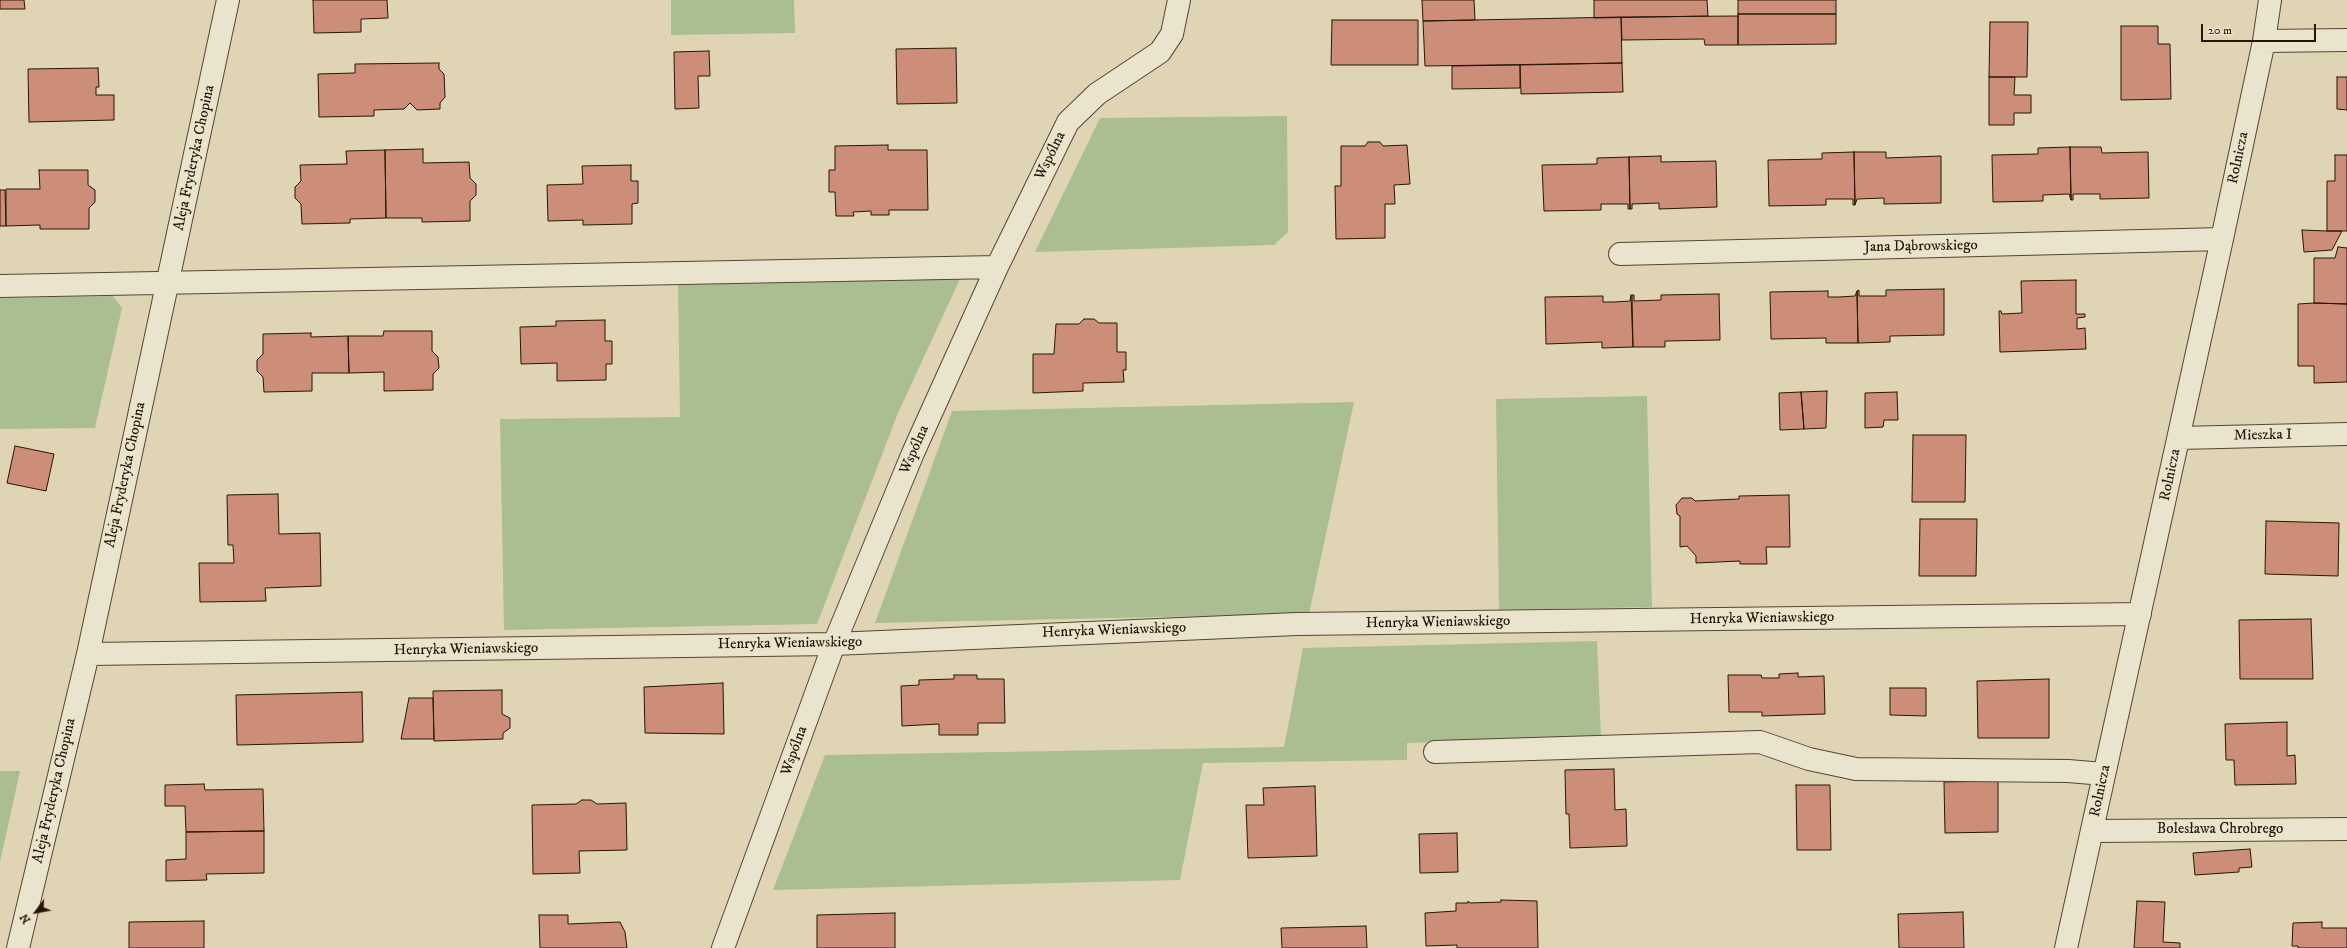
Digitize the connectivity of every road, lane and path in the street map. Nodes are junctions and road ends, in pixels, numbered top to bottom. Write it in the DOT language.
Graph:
graph roads {
  1 [pos="228,0"];
  2 [pos="1179,0"];
  3 [pos="2270,0"];
  4 [pos="2347,40"];
  5 [pos="2264,41"];
  6 [pos="2222,239"];
  7 [pos="1620,254"];
  8 [pos="997,267"];
  9 [pos="168,281"];
  10 [pos="0,286"];
  11 [pos="2347,434"];
  12 [pos="2179,438"];
  13 [pos="2140,614"];
  14 [pos="834,644"];
  15 [pos="88,654"];
  16 [pos="1435,752"];
  17 [pos="2104,774"];
  18 [pos="2347,829"];
  19 [pos="2093,831"];
  20 [pos="18,948"];
  21 [pos="723,948"];
  22 [pos="2066,948"];
  1 -- 9 [label="street, Aleja Fryderyka Chopina"];
  2 -- 8 [label="street, Wspólna"];
  3 -- 5 [label="street, Rolnicza"];
  4 -- 5 [label="street"];
  5 -- 6 [label="street, Rolnicza"];
  6 -- 7 [label="street, Jana Dąbrowskiego"];
  6 -- 12 [label="street, Rolnicza"];
  8 -- 9 [label="street"];
  8 -- 14 [label="street, Wspólna"];
  9 -- 10 [label="street"];
  9 -- 15 [label="street, Aleja Fryderyka Chopina"];
  11 -- 12 [label="street, Mieszka I"];
  12 -- 13 [label="street, Rolnicza"];
  13 -- 14 [label="street, Henryka Wieniawskiego"];
  13 -- 17 [label="street, Rolnicza"];
  14 -- 15 [label="street, Henryka Wieniawskiego"];
  14 -- 21 [label="street, Wspólna"];
  15 -- 20 [label="street, Aleja Fryderyka Chopina"];
  16 -- 17 [label="street"];
  17 -- 19 [label="street, Rolnicza"];
  18 -- 19 [label="street, Bolesława Chrobrego"];
  19 -- 22 [label="street, Rolnicza"];
}
